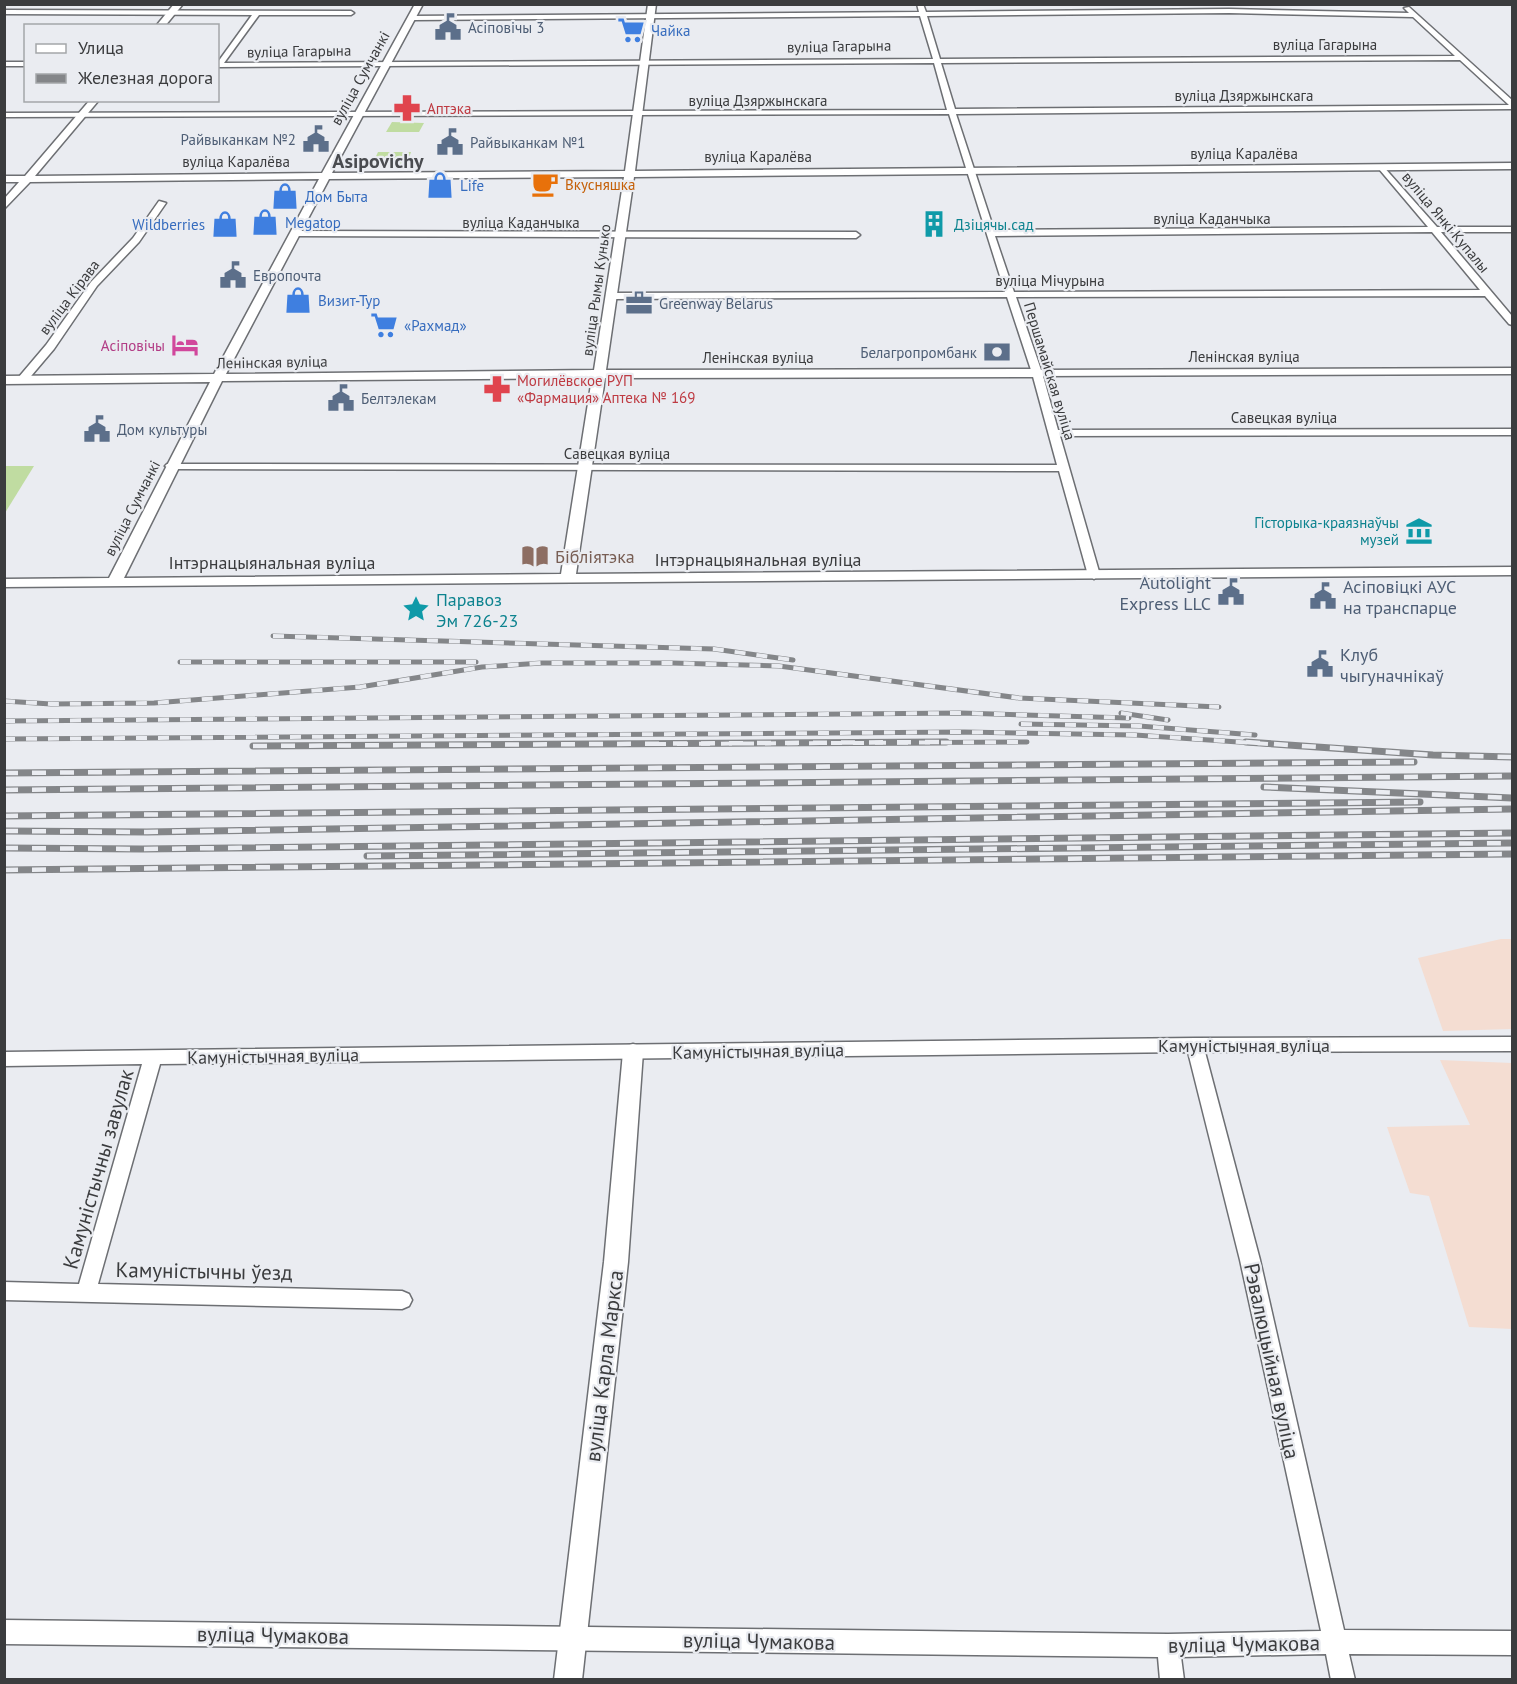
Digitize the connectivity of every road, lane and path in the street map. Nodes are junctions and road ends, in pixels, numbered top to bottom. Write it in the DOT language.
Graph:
graph roads {
  1 [pos="95,4"];
  2 [pos="179,4"];
  3 [pos="419,4"];
  4 [pos="1402,4"];
  5 [pos="651,9"];
  6 [pos="922,9"];
  7 [pos="4,12"];
  8 [pos="86,13"];
  9 [pos="171,13"];
  10 [pos="257,13"];
  11 [pos="351,13"];
  12 [pos="1415,15"];
  13 [pos="413,18"];
  14 [pos="162,24"];
  15 [pos="1460,57"];
  16 [pos="937,59"];
  17 [pos="643,62"];
  18 [pos="386,63"];
  19 [pos="4,64"];
  20 [pos="24,64"];
  21 [pos="219,64"];
  22 [pos="219,65"];
  23 [pos="92,102"];
  24 [pos="1512,105"];
  25 [pos="953,111"];
  26 [pos="638,114"];
  27 [pos="4,115"];
  28 [pos="82,115"];
  29 [pos="359,115"];
  30 [pos="1382,166"];
  31 [pos="1512,166"];
  32 [pos="969,170"];
  33 [pos="629,172"];
  34 [pos="327,175"];
  35 [pos="26,178"];
  36 [pos="4,179"];
  37 [pos="162,203"];
  38 [pos="4,206"];
  39 [pos="1512,229"];
  40 [pos="1434,230"];
  41 [pos="991,233"];
  42 [pos="294,234"];
  43 [pos="856,235"];
  44 [pos="620,236"];
  45 [pos="1488,293"];
  46 [pos="1011,295"];
  47 [pos="611,296"];
  48 [pos="1512,322"];
  49 [pos="1512,371"];
  50 [pos="600,374"];
  51 [pos="1037,374"];
  52 [pos="218,379"];
  53 [pos="4,380"];
  54 [pos="22,380"];
  55 [pos="1512,432"];
  56 [pos="1055,433"];
  57 [pos="171,466"];
  58 [pos="584,468"];
  59 [pos="1062,468"];
  60 [pos="1512,571"];
  61 [pos="1094,575"];
  62 [pos="568,579"];
  63 [pos="114,582"];
  64 [pos="4,583"];
  65 [pos="1512,1044"];
  66 [pos="1194,1045"];
  67 [pos="633,1053"];
  68 [pos="153,1057"];
  69 [pos="4,1059"];
  70 [pos="4,1291"];
  71 [pos="86,1292"];
  72 [pos="402,1300"];
  73 [pos="4,1632"];
  74 [pos="571,1638"];
  75 [pos="1334,1642"];
  76 [pos="1512,1643"];
  77 [pos="1168,1646"];
  78 [pos="568,1680"];
  79 [pos="1172,1680"];
  80 [pos="1343,1680"];
  1 -- 8 [label="street"];
  2 -- 9 [label="street"];
  3 -- 13 [label="street, вуліца Сумчанкі"];
  4 -- 12 [label="street"];
  5 -- 6 [label="street"];
  5 -- 13 [label="street"];
  5 -- 17 [label="street, вуліца Рымы Кунько"];
  6 -- 12 [label="street"];
  6 -- 16 [label="street, Першамайская вуліца"];
  7 -- 8 [label="street"];
  8 -- 9 [label="street"];
  9 -- 10 [label="street"];
  9 -- 14 [label="street"];
  10 -- 11 [label="street"];
  10 -- 21 [label="street"];
  12 -- 15 [label="street"];
  13 -- 18 [label="street, вуліца Сумчанкі"];
  15 -- 16 [label="street, вуліца Гагарына"];
  15 -- 24 [label="street"];
  16 -- 17 [label="street, вуліца Гагарына"];
  16 -- 25 [label="street, Першамайская вуліца"];
  17 -- 18 [label="street, вуліца Гагарына"];
  17 -- 26 [label="street, вуліца Рымы Кунько"];
  18 -- 22 [label="street, вуліца Гагарына"];
  18 -- 29 [label="street, вуліца Сумчанкі"];
  19 -- 20 [label="street"];
  23 -- 28 [label="street"];
  24 -- 25 [label="street, вуліца Дзяржынскага"];
  25 -- 26 [label="street, вуліца Дзяржынскага"];
  25 -- 32 [label="street, Першамайская вуліца"];
  26 -- 29 [label="street, вуліца Дзяржынскага"];
  26 -- 33 [label="street, вуліца Рымы Кунько"];
  27 -- 28 [label="street, вуліца Дзяржынскага"];
  28 -- 29 [label="street, вуліца Дзяржынскага"];
  28 -- 35 [label="street"];
  29 -- 34 [label="street, вуліца Сумчанкі"];
  30 -- 31 [label="street, вуліца Каралёва"];
  30 -- 32 [label="street, вуліца Каралёва"];
  30 -- 40 [label="street, вуліца Янкі Купалы"];
  32 -- 33 [label="street, вуліца Каралёва"];
  32 -- 41 [label="street, Першамайская вуліца"];
  33 -- 34 [label="street, вуліца Каралёва"];
  33 -- 44 [label="street, вуліца Рымы Кунько"];
  34 -- 35 [label="street, вуліца Каралёва"];
  34 -- 42 [label="street, вуліца Сумчанкі"];
  35 -- 36 [label="street, вуліца Каралёва"];
  35 -- 38 [label="street"];
  37 -- 54 [label="street, вуліца Кірава"];
  39 -- 40 [label="street, вуліца Каданчыка"];
  40 -- 41 [label="street, вуліца Каданчыка"];
  40 -- 45 [label="street, вуліца Янкі Купалы"];
  41 -- 46 [label="street, Першамайская вуліца"];
  42 -- 44 [label="street, вуліца Каданчыка"];
  42 -- 52 [label="street, вуліца Сумчанкі"];
  43 -- 44 [label="street, вуліца Каданчыка"];
  44 -- 47 [label="street, вуліца Рымы Кунько"];
  45 -- 46 [label="street, вуліца Мічурына"];
  45 -- 48 [label="street, вуліца Янкі Купалы"];
  46 -- 47 [label="street, вуліца Мічурына"];
  46 -- 51 [label="street, Першамайская вуліца"];
  47 -- 50 [label="street, вуліца Рымы Кунько"];
  49 -- 51 [label="street, Ленінская вуліца"];
  50 -- 51 [label="street, Ленінская вуліца"];
  50 -- 52 [label="street, Ленінская вуліца"];
  50 -- 58 [label="street, вуліца Рымы Кунько"];
  51 -- 56 [label="street, Першамайская вуліца"];
  52 -- 54 [label="street, Ленінская вуліца"];
  52 -- 57 [label="street, вуліца Сумчанкі"];
  53 -- 54 [label="street, Ленінская вуліца"];
  55 -- 56 [label="street, Савецкая вуліца"];
  56 -- 59 [label="street, Першамайская вуліца"];
  57 -- 58 [label="street, Савецкая вуліца"];
  57 -- 63 [label="street, вуліца Сумчанкі"];
  58 -- 59 [label="street, Савецкая вуліца"];
  58 -- 62 [label="street, вуліца Рымы Кунько"];
  59 -- 61 [label="street, Першамайская вуліца"];
  60 -- 61 [label="street, Інтэрнацыянальная вуліца"];
  61 -- 62 [label="street, Інтэрнацыянальная вуліца"];
  62 -- 63 [label="street, Інтэрнацыянальная вуліца"];
  63 -- 64 [label="street, Інтэрнацыянальная вуліца"];
  65 -- 66 [label="street, Камуністычная вуліца"];
  66 -- 67 [label="street, Камуністычная вуліца"];
  66 -- 75 [label="street, Рэвалюцыйная вуліца"];
  67 -- 68 [label="street, Камуністычная вуліца"];
  67 -- 74 [label="street, вуліца Карла Маркса"];
  68 -- 69 [label="street, Камуністычная вуліца"];
  68 -- 71 [label="street, Камуністычны завулак"];
  70 -- 71 [label="street, Камуністычны ўезд"];
  71 -- 72 [label="street, Камуністычны ўезд"];
  73 -- 74 [label="street, вуліца Чумакова"];
  74 -- 77 [label="street, вуліца Чумакова"];
  74 -- 78 [label="street, вуліца Карла Маркса"];
  75 -- 76 [label="street, вуліца Чумакова"];
  75 -- 77 [label="street, вуліца Чумакова"];
  75 -- 80 [label="street, Рэвалюцыйная вуліца"];
  77 -- 79 [label="street"];
}
